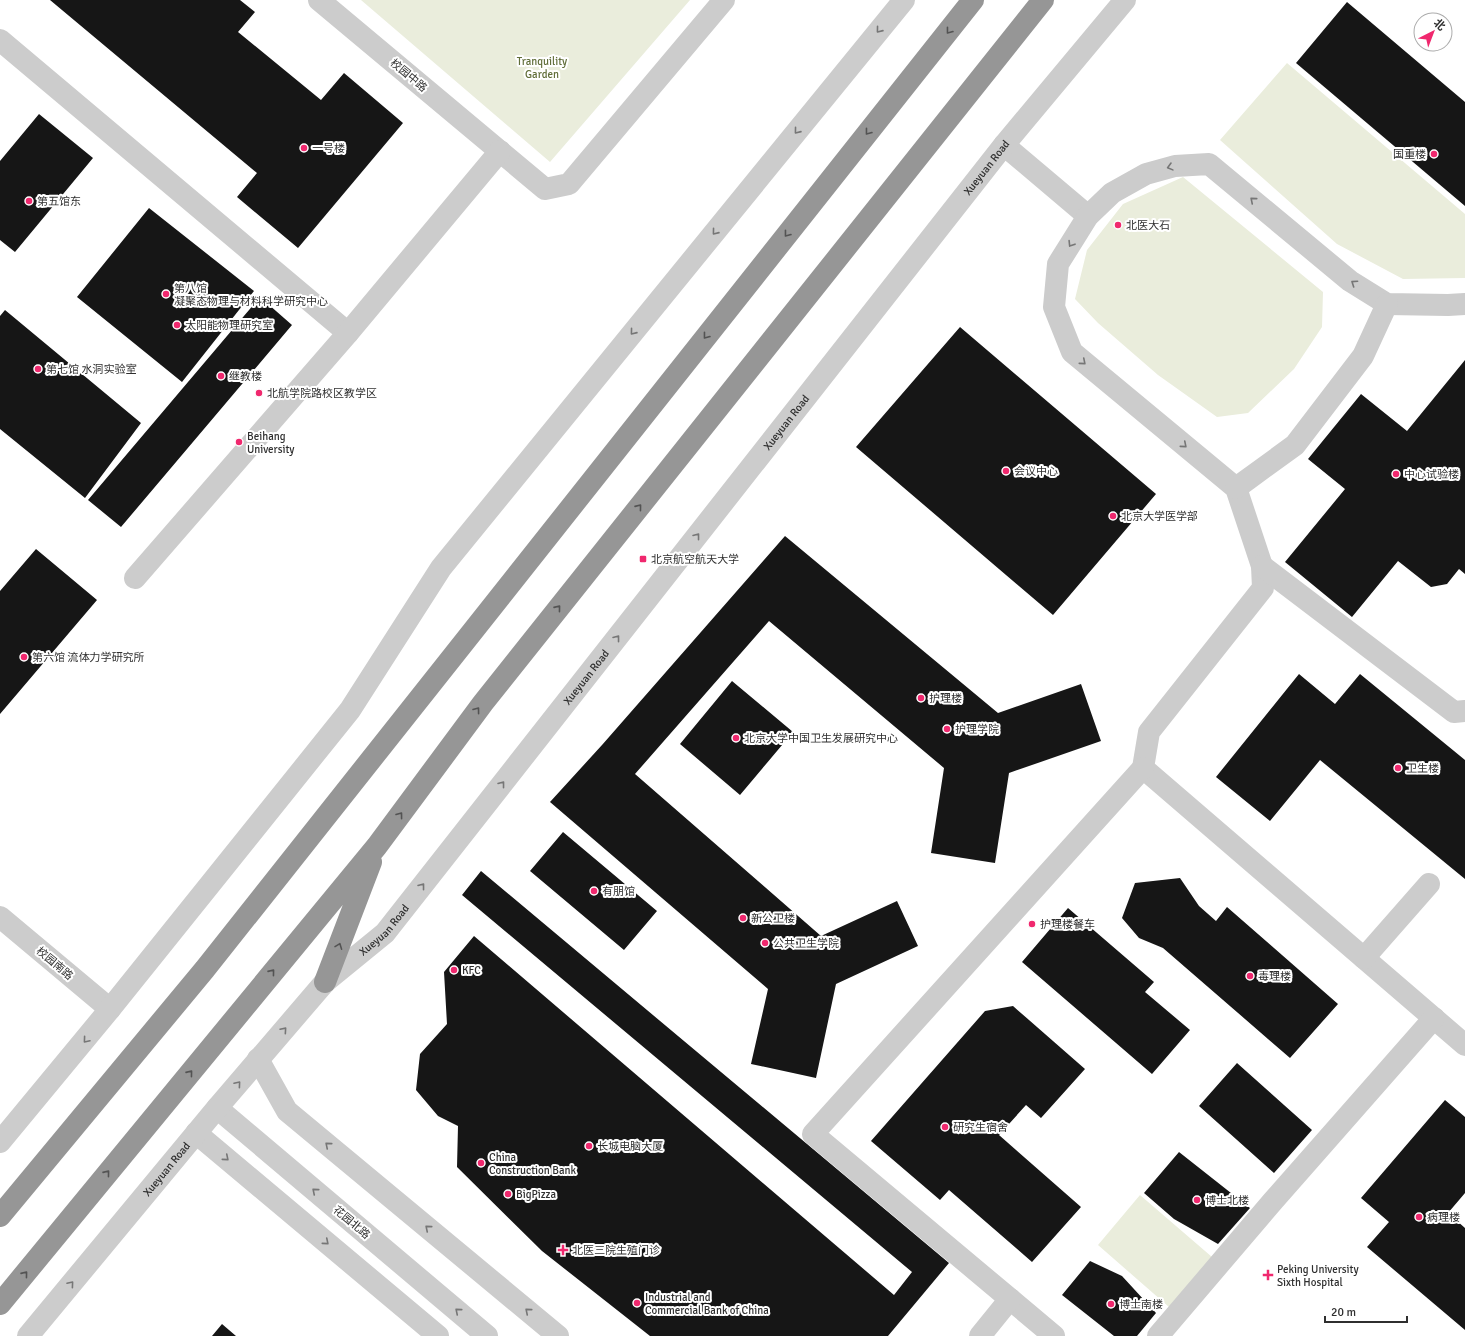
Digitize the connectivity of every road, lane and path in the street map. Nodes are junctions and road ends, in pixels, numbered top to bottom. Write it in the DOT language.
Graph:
graph roads {
  1 [pos="319,0"];
  2 [pos="724,0"];
  3 [pos="904,0"];
  4 [pos="973,0"];
  5 [pos="1043,0"];
  6 [pos="1125,0"];
  7 [pos="0,40"];
  8 [pos="1004,145"];
  9 [pos="500,151"];
  10 [pos="1088,216"];
  11 [pos="1386,304"];
  12 [pos="1457,304"];
  13 [pos="1465,320"];
  14 [pos="348,333"];
  15 [pos="1236,488"];
  16 [pos="1262,566"];
  17 [pos="135,578"];
  18 [pos="1465,711"];
  19 [pos="1143,768"];
  20 [pos="376,846"];
  21 [pos="1429,884"];
  22 [pos="0,917"];
  23 [pos="1364,958"];
  24 [pos="325,982"];
  25 [pos="110,1010"];
  26 [pos="1434,1018"];
  27 [pos="1465,1045"];
  28 [pos="258,1059"];
  29 [pos="217,1108"];
  30 [pos="196,1133"];
  31 [pos="0,1142"];
  32 [pos="0,1216"];
  33 [pos="1010,1299"];
  34 [pos="0,1304"];
  35 [pos="28,1336"];
  36 [pos="438,1336"];
  37 [pos="488,1336"];
  38 [pos="558,1336"];
  39 [pos="980,1336"];
  40 [pos="1054,1336"];
  41 [pos="1158,1336"];
  1 -- 9 [label="street, 校园中路"];
  2 -- 9 [label="street, 校园中路"];
  3 -- 25 [label="street, one-way"];
  4 -- 32 [label="highway, one-way"];
  20 -- 5 [label="highway, one-way"];
  6 -- 8 [label="street, Xueyuan Road"];
  7 -- 14 [label="street"];
  8 -- 10 [label="street"];
  24 -- 8 [label="street, Xueyuan Road, one-way"];
  9 -- 14 [label="street"];
  11 -- 10 [label="street, one-way"];
  10 -- 15 [label="street, one-way"];
  11 -- 12 [label="street"];
  11 -- 15 [label="street"];
  12 -- 13 [label="street"];
  14 -- 17 [label="street"];
  15 -- 16 [label="street"];
  16 -- 18 [label="street"];
  16 -- 19 [label="street"];
  19 -- 23 [label="street"];
  19 -- 33 [label="street"];
  24 -- 20 [label="highway, one-way"];
  34 -- 20 [label="highway, one-way"];
  21 -- 23 [label="street"];
  22 -- 25 [label="street, 校园南路"];
  23 -- 26 [label="street"];
  28 -- 24 [label="street, Xueyuan Road, one-way"];
  25 -- 31 [label="street, one-way"];
  26 -- 27 [label="street"];
  26 -- 41 [label="street"];
  29 -- 28 [label="street, Xueyuan Road, one-way"];
  38 -- 28 [label="street, one-way"];
  29 -- 30 [label="street, Xueyuan Road"];
  37 -- 29 [label="street, 花园北路, one-way"];
  35 -- 30 [label="street, Xueyuan Road, one-way"];
  30 -- 36 [label="street, one-way"];
  33 -- 39 [label="street"];
  33 -- 40 [label="street"];
}
